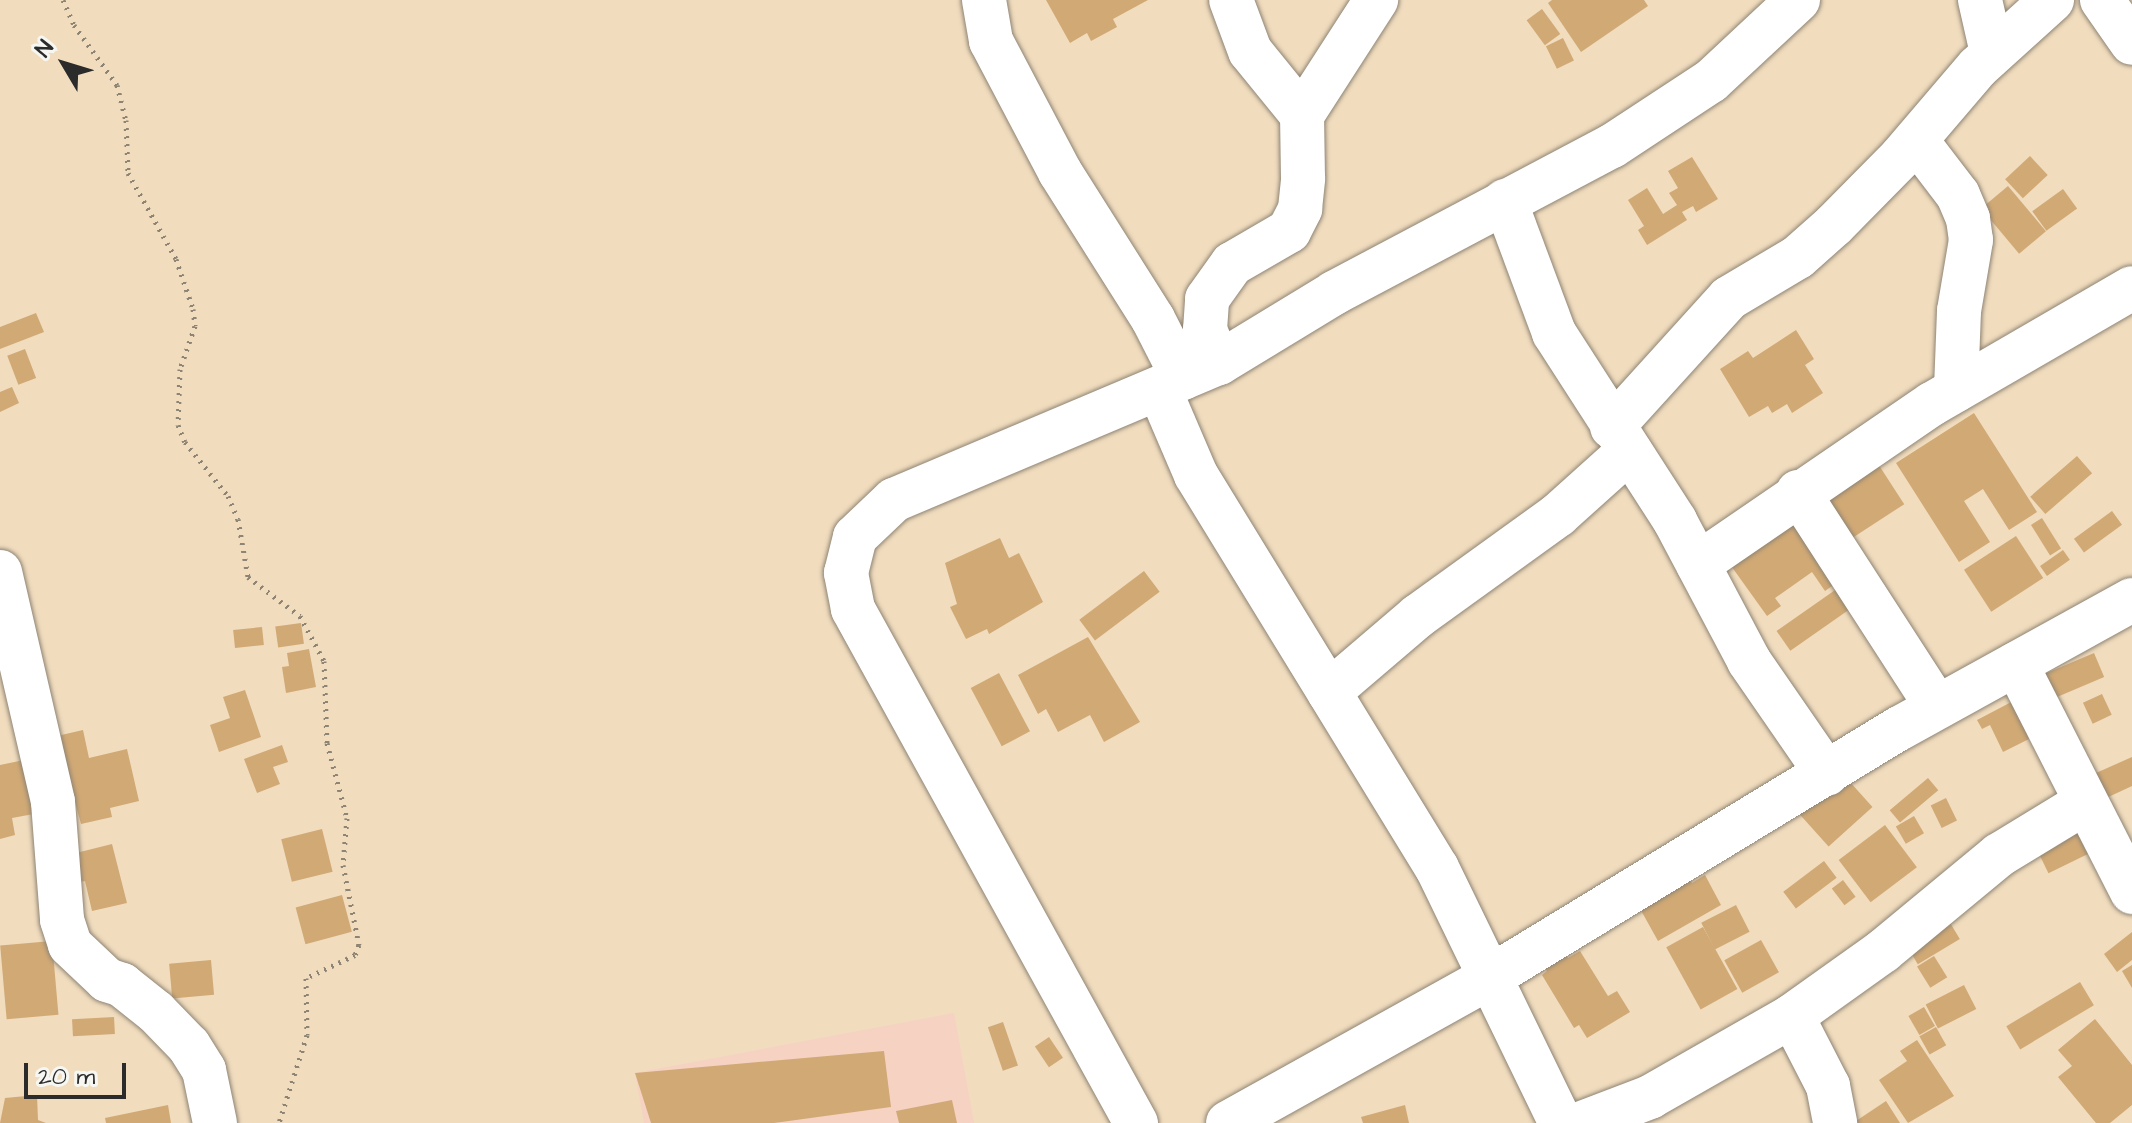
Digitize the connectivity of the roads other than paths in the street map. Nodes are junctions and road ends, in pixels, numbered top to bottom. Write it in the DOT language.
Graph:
graph roads {
  1 [pos="984,0"];
  2 [pos="1231,0"];
  3 [pos="1376,0"];
  4 [pos="1980,0"];
  5 [pos="2052,0"];
  6 [pos="2102,0"];
  7 [pos="1778,6"];
  8 [pos="2132,43"];
  9 [pos="1992,53"];
  10 [pos="1302,115"];
  11 [pos="1916,140"];
  12 [pos="1505,201"];
  13 [pos="2132,288"];
  14 [pos="1187,377"];
  15 [pos="1956,390"];
  16 [pos="1620,439"];
  17 [pos="1798,492"];
  18 [pos="1698,564"];
  19 [pos="0,572"];
  20 [pos="2132,600"];
  21 [pos="2016,664"];
  22 [pos="1329,692"];
  23 [pos="1937,707"];
  24 [pos="1827,774"];
  25 [pos="2083,804"];
  26 [pos="2132,892"];
  27 [pos="1490,977"];
  28 [pos="1792,1016"];
  29 [pos="215,1123"];
  30 [pos="1136,1123"];
  31 [pos="1228,1123"];
  32 [pos="1561,1123"];
  33 [pos="1582,1123"];
  34 [pos="1835,1123"];
  1 -- 14 [label="street"];
  2 -- 10 [label="street"];
  3 -- 10 [label="street"];
  4 -- 9 [label="street"];
  5 -- 9 [label="street"];
  6 -- 8 [label="street"];
  7 -- 12 [label="street"];
  9 -- 11 [label="street"];
  10 -- 14 [label="street"];
  11 -- 15 [label="street"];
  11 -- 16 [label="street"];
  12 -- 14 [label="street"];
  12 -- 16 [label="street"];
  13 -- 15 [label="street"];
  14 -- 22 [label="street"];
  14 -- 30 [label="street"];
  15 -- 17 [label="street"];
  16 -- 18 [label="street"];
  16 -- 22 [label="street"];
  17 -- 18 [label="street"];
  17 -- 23 [label="street"];
  18 -- 24 [label="street"];
  19 -- 29 [label="street"];
  20 -- 21 [label="street"];
  21 -- 23 [label="street"];
  21 -- 25 [label="street"];
  22 -- 27 [label="street"];
  23 -- 24 [label="street"];
  24 -- 27 [label="street"];
  25 -- 26 [label="street"];
  25 -- 28 [label="street"];
  27 -- 31 [label="street"];
  27 -- 32 [label="street"];
  28 -- 33 [label="street"];
  28 -- 34 [label="street"];
}
